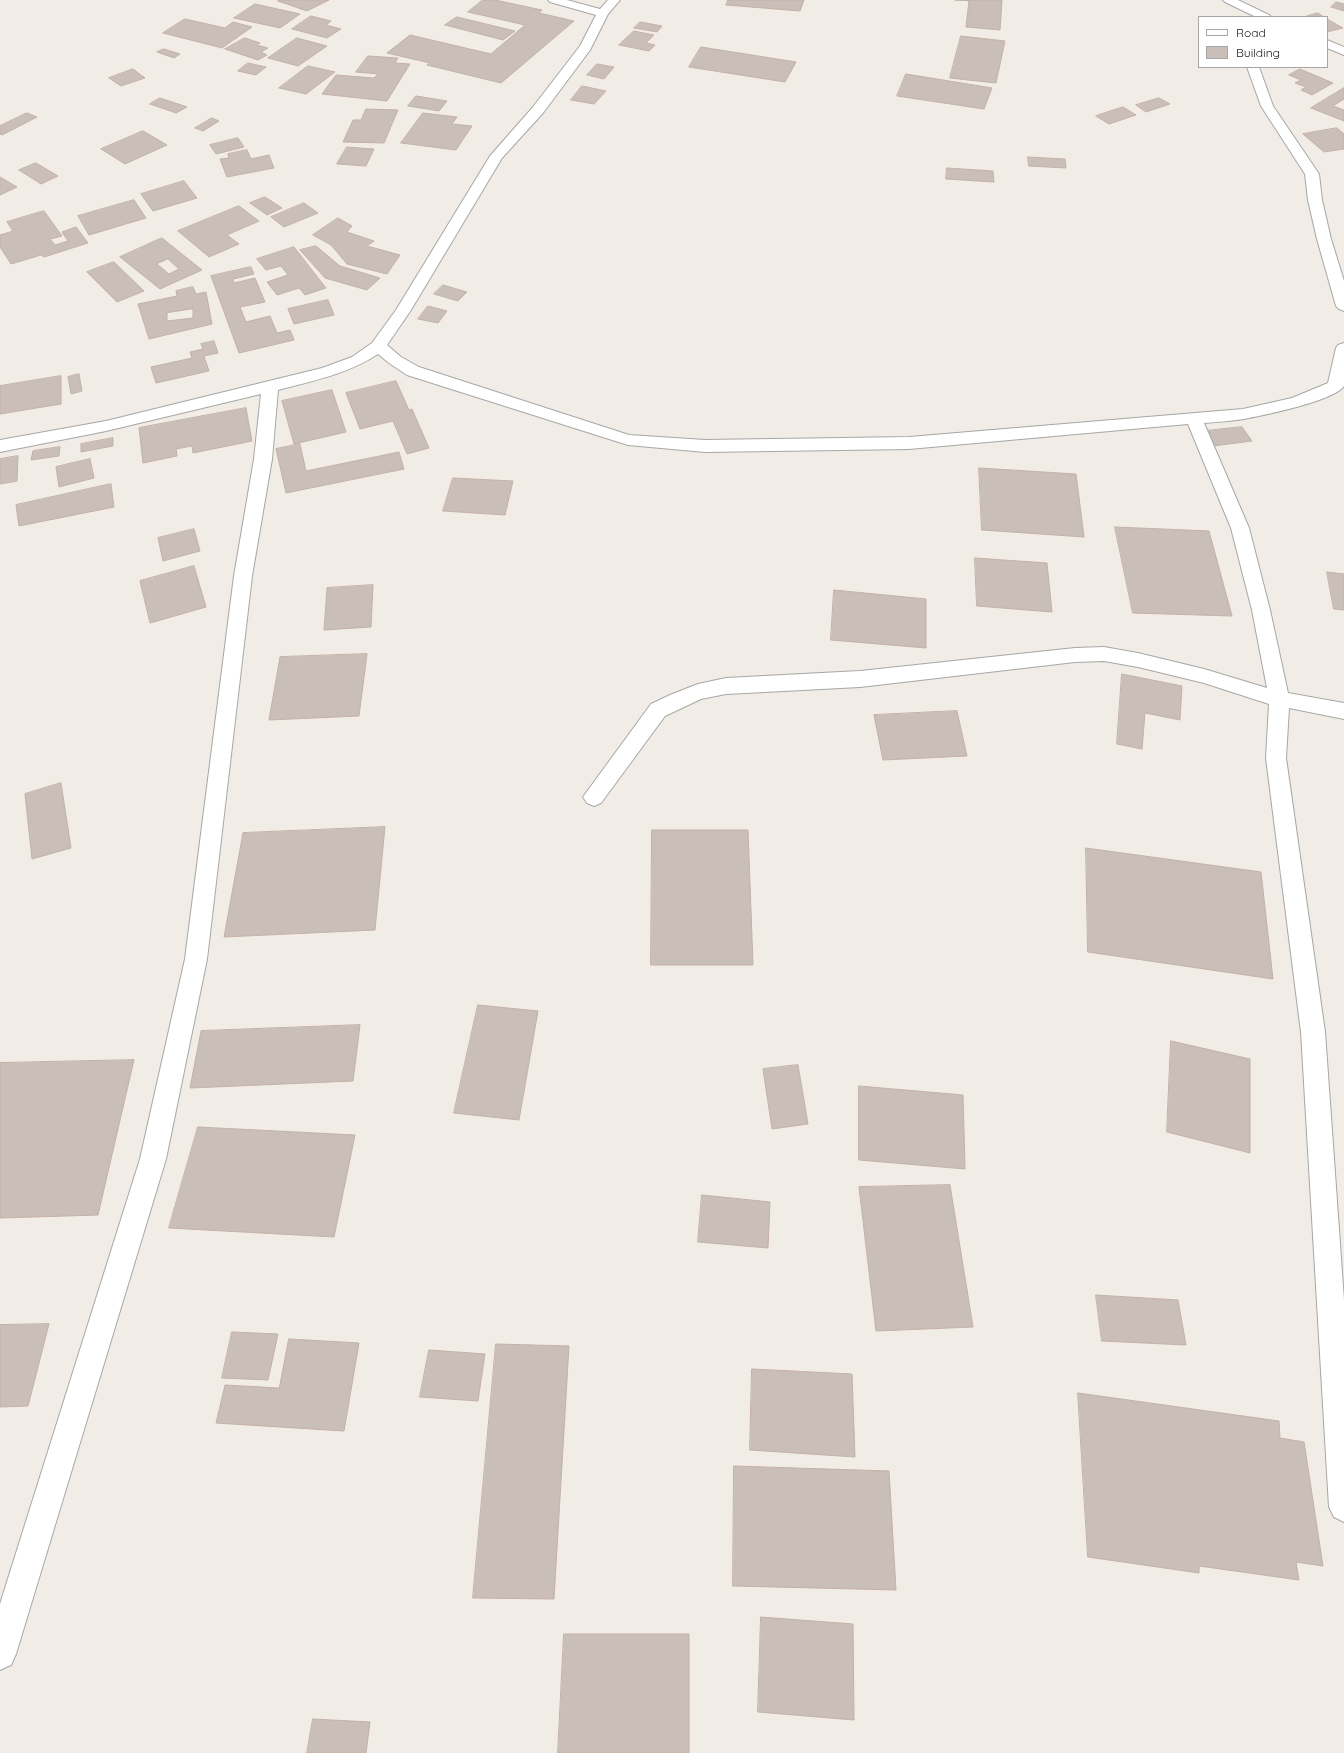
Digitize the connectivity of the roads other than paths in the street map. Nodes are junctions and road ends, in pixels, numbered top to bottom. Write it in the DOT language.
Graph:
graph roads {
  1 [pos="554,0"];
  2 [pos="614,0"];
  3 [pos="1229,0"];
  4 [pos="603,13"];
  5 [pos="1264,16"];
  6 [pos="1328,44"];
  7 [pos="1344,51"];
  8 [pos="1253,68"];
  9 [pos="1344,306"];
  10 [pos="378,346"];
  11 [pos="1344,348"];
  12 [pos="270,387"];
  13 [pos="1194,419"];
  14 [pos="0,446"];
  15 [pos="1279,699"];
  16 [pos="1344,711"];
  17 [pos="594,797"];
  18 [pos="1344,1507"];
  19 [pos="0,1654"];
  1 -- 4 [label="street"];
  2 -- 4 [label="street"];
  3 -- 5 [label="street"];
  4 -- 10 [label="street"];
  6 -- 7 [label="street"];
  8 -- 9 [label="street"];
  10 -- 12 [label="street"];
  10 -- 13 [label="street"];
  11 -- 13 [label="street"];
  12 -- 14 [label="street"];
  12 -- 19 [label="street"];
  13 -- 15 [label="street"];
  15 -- 16 [label="street"];
  15 -- 17 [label="street"];
  15 -- 18 [label="street"];
}
